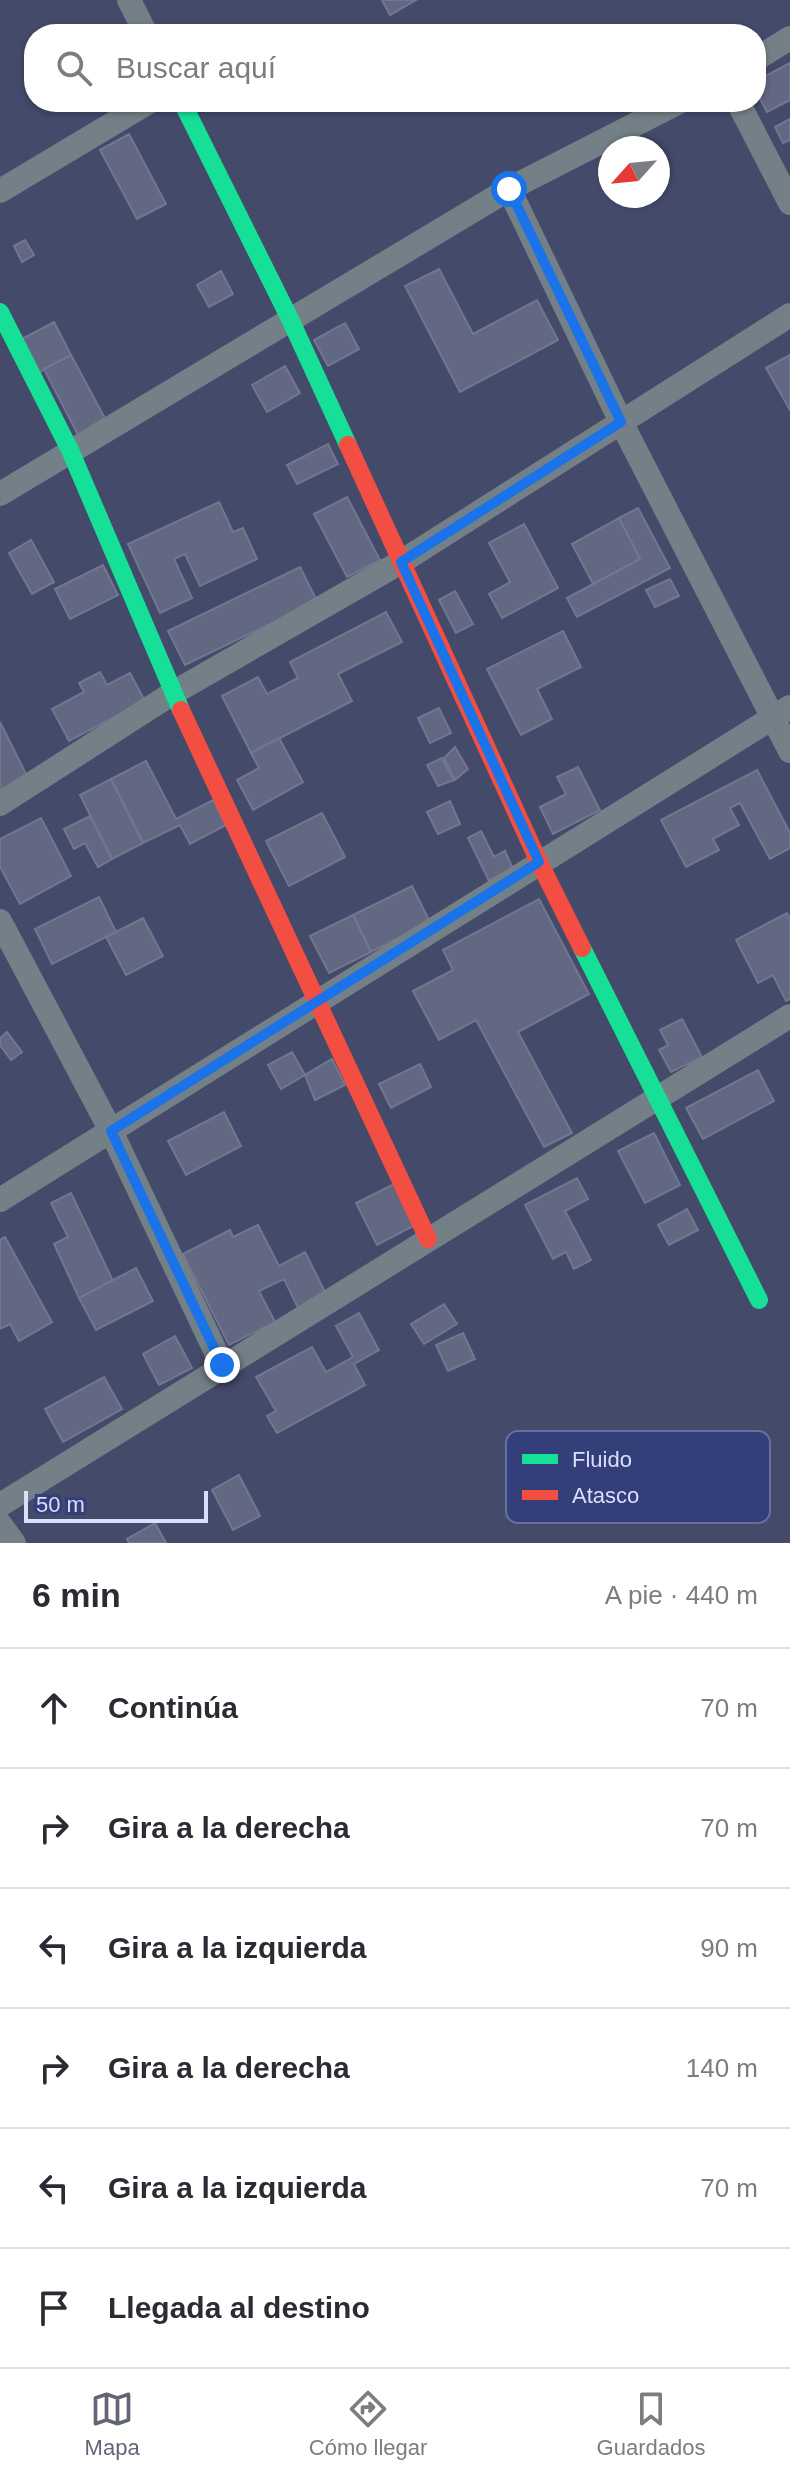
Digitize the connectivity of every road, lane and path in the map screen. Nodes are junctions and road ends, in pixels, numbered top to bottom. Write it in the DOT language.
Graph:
graph roads {
  1 [pos="129,0"];
  2 [pos="141,24"];
  3 [pos="790,38"];
  4 [pos="766,53"];
  5 [pos="132,112"];
  6 [pos="187,112"];
  7 [pos="659,112"];
  8 [pos="743,112"];
  9 [pos="509,189"];
  10 [pos="0,191"];
  11 [pos="790,203"];
  12 [pos="0,312"];
  13 [pos="790,315"];
  14 [pos="290,319"];
  15 [pos="621,422"];
  16 [pos="70,450"];
  17 [pos="0,494"];
  18 [pos="401,562"];
  19 [pos="173,693"];
  20 [pos="782,712"];
  21 [pos="790,751"];
  22 [pos="0,804"];
  23 [pos="539,862"];
  24 [pos="0,921"];
  25 [pos="317,1002"];
  26 [pos="790,1016"];
  27 [pos="658,1098"];
  28 [pos="111,1131"];
  29 [pos="0,1200"];
  30 [pos="428,1239"];
  31 [pos="759,1300"];
  32 [pos="222,1365"];
  33 [pos="0,1505"];
  34 [pos="0,1524"];
  35 [pos="14,1543"];
  1 -- 2 [label="street"];
  3 -- 4 [label="street"];
  5 -- 10 [label="street"];
  6 -- 14 [label="street"];
  7 -- 9 [label="street"];
  8 -- 11 [label="street"];
  9 -- 14 [label="street"];
  9 -- 15 [label="street"];
  12 -- 16 [label="street"];
  13 -- 15 [label="street"];
  14 -- 16 [label="street"];
  14 -- 18 [label="street"];
  15 -- 18 [label="street"];
  15 -- 20 [label="street"];
  16 -- 17 [label="street"];
  16 -- 19 [label="street"];
  18 -- 19 [label="street"];
  18 -- 23 [label="street"];
  19 -- 22 [label="street"];
  19 -- 25 [label="street"];
  20 -- 21 [label="street"];
  20 -- 23 [label="street"];
  23 -- 25 [label="street"];
  23 -- 27 [label="street"];
  24 -- 28 [label="street"];
  25 -- 28 [label="street"];
  25 -- 30 [label="street"];
  26 -- 27 [label="street"];
  27 -- 30 [label="street"];
  27 -- 31 [label="street"];
  28 -- 29 [label="street"];
  28 -- 32 [label="street"];
  30 -- 32 [label="street"];
  32 -- 33 [label="street"];
  34 -- 35 [label="street"];
}
